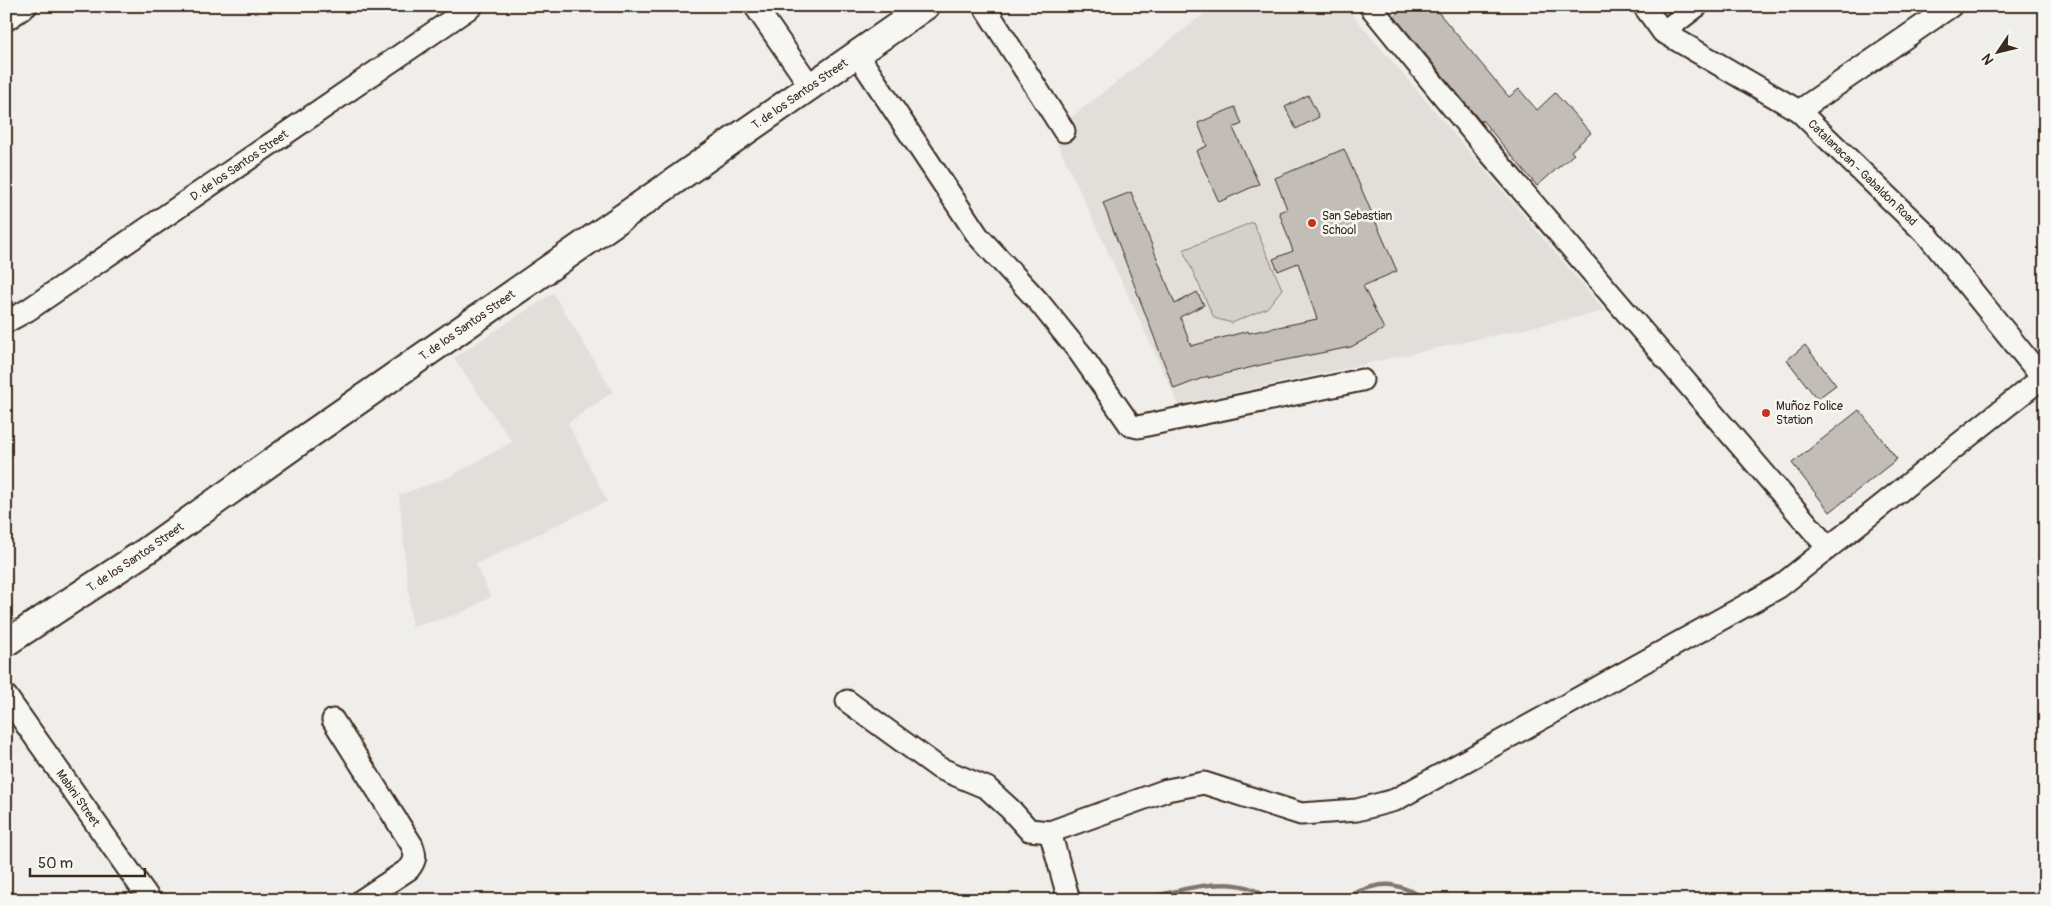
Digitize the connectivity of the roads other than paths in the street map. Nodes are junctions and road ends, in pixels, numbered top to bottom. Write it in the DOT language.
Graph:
graph roads {
  1 [pos="26,6"];
  2 [pos="472,6"];
  3 [pos="756,6"];
  4 [pos="926,6"];
  5 [pos="984,6"];
  6 [pos="1370,6"];
  7 [pos="1644,6"];
  8 [pos="1697,6"];
  9 [pos="1950,6"];
  10 [pos="6,20"];
  11 [pos="1663,32"];
  12 [pos="857,54"];
  13 [pos="811,86"];
  14 [pos="1799,111"];
  15 [pos="1064,131"];
  16 [pos="6,322"];
  17 [pos="1362,380"];
  18 [pos="2044,380"];
  19 [pos="1828,548"];
  20 [pos="6,643"];
  21 [pos="6,696"];
  22 [pos="847,701"];
  23 [pos="333,720"];
  24 [pos="1050,832"];
  25 [pos="150,900"];
  26 [pos="362,900"];
  27 [pos="1069,900"];
  1 -- 10 [label="street"];
  2 -- 16 [label="street, D. de los Santos Street"];
  3 -- 13 [label="street"];
  4 -- 12 [label="main road, T. de los Santos Street"];
  5 -- 15 [label="street"];
  6 -- 19 [label="street"];
  7 -- 11 [label="street, Catalanacan - Gabaldon Road"];
  8 -- 11 [label="street"];
  9 -- 14 [label="street"];
  11 -- 14 [label="street, Catalanacan - Gabaldon Road"];
  12 -- 13 [label="main road, T. de los Santos Street"];
  12 -- 17 [label="street"];
  13 -- 20 [label="main road, T. de los Santos Street"];
  14 -- 18 [label="street, Catalanacan - Gabaldon Road"];
  18 -- 19 [label="street"];
  19 -- 24 [label="street"];
  21 -- 25 [label="street, Mabini Street"];
  22 -- 24 [label="street"];
  23 -- 26 [label="street"];
  24 -- 27 [label="street"];
}
